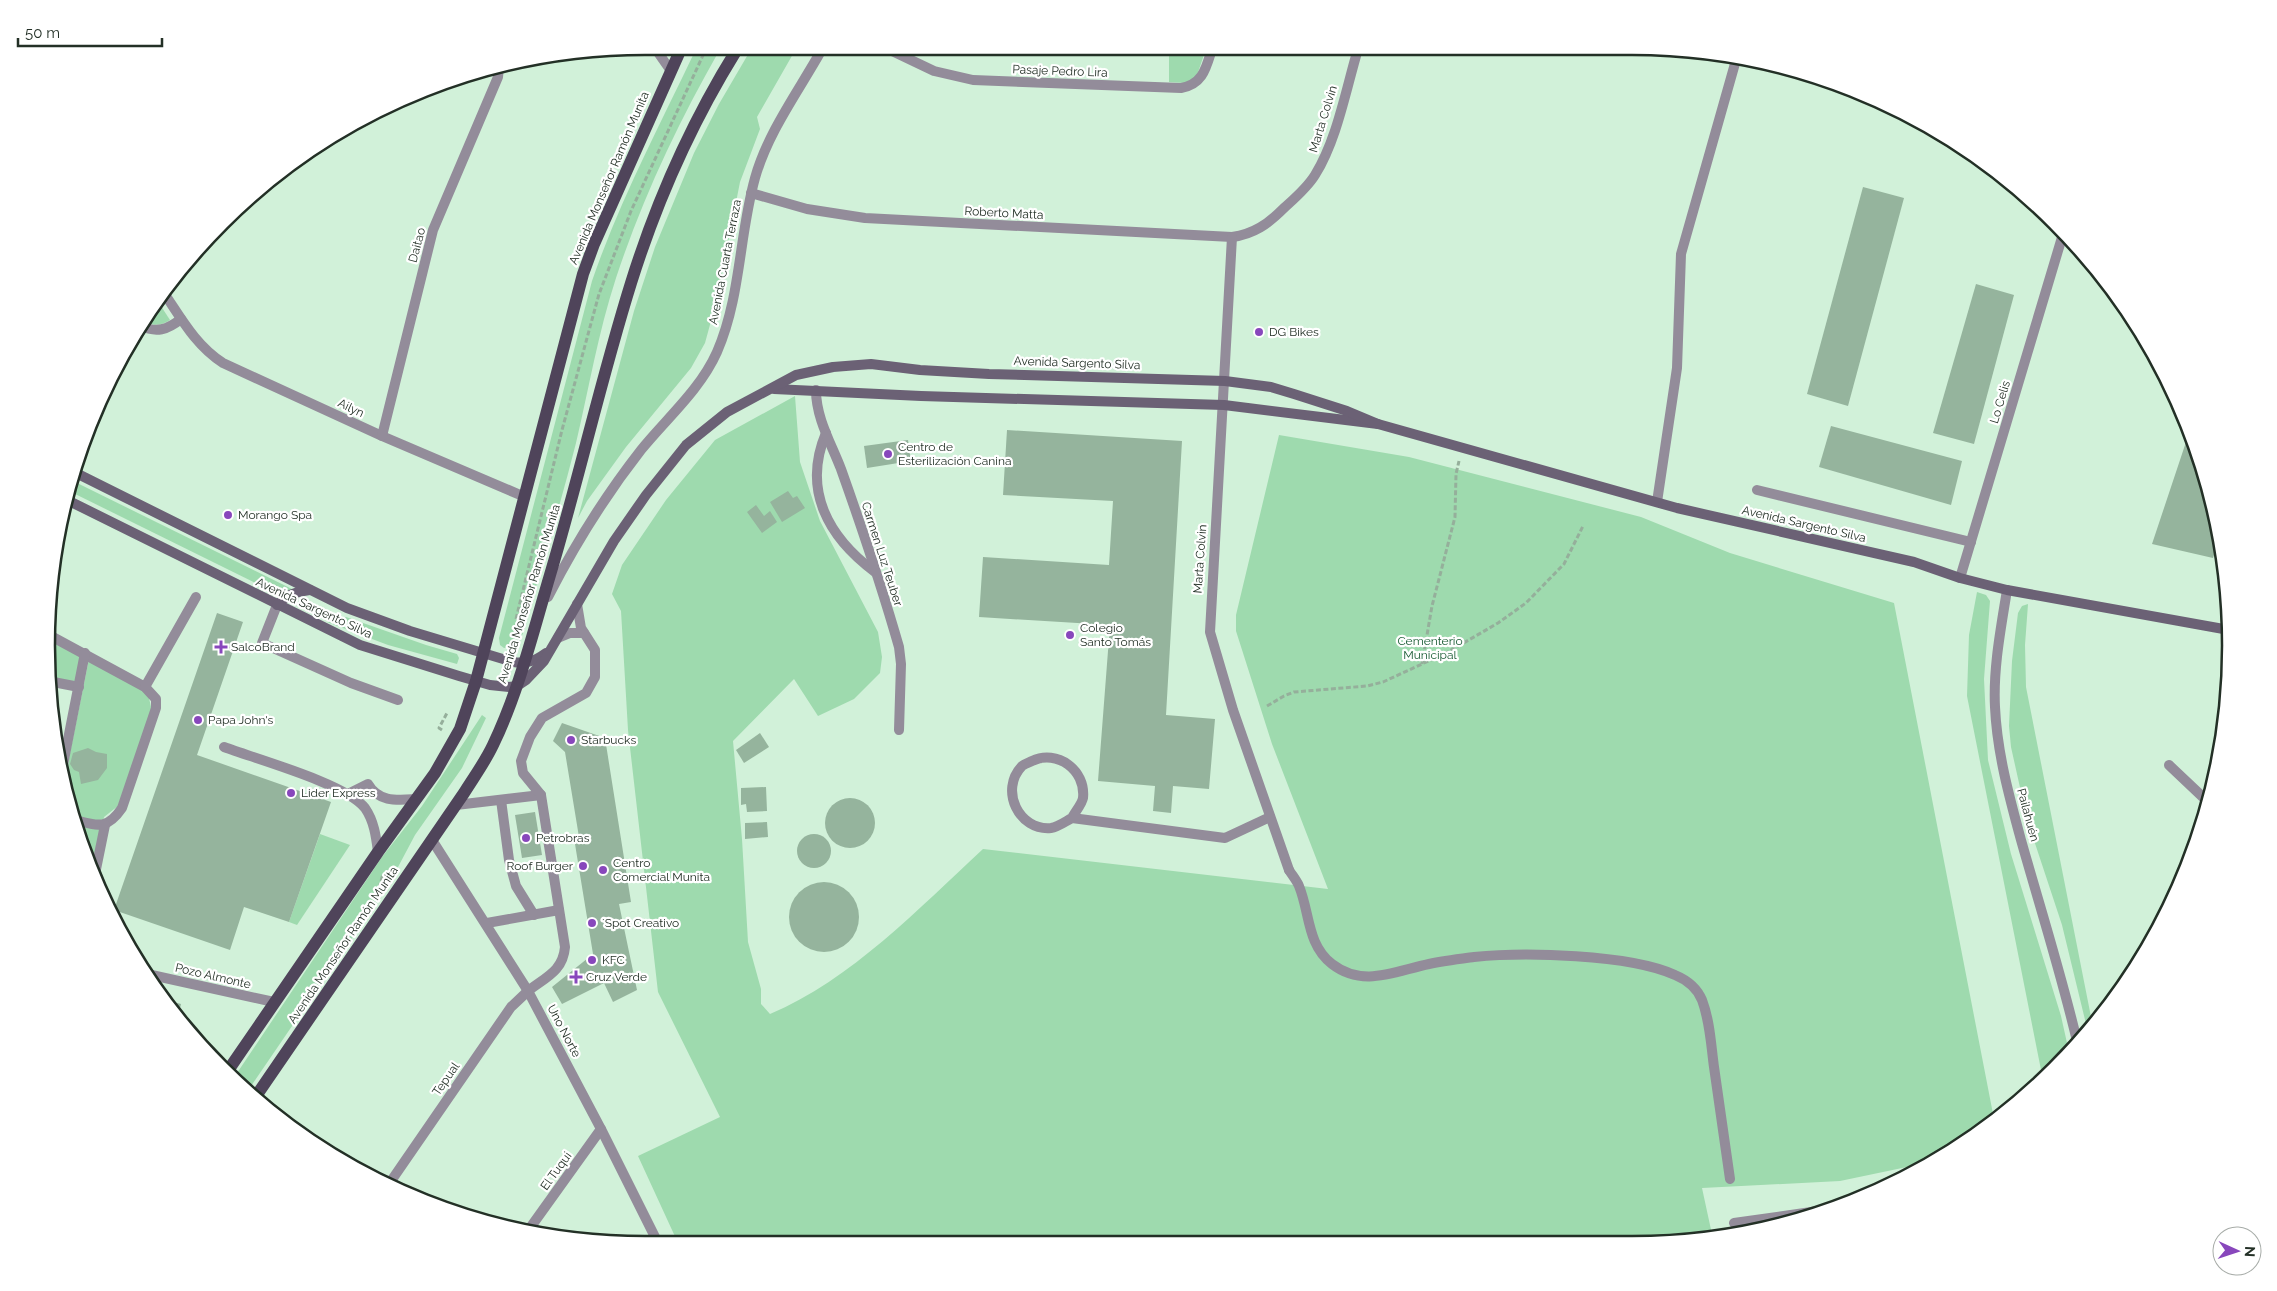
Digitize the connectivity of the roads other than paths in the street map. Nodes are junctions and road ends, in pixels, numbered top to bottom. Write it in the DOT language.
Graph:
graph roads {
  1 [pos="660,55"];
  2 [pos="678,55"];
  3 [pos="734,55"];
  4 [pos="818,55"];
  5 [pos="900,55"];
  6 [pos="1210,55"];
  7 [pos="1356,55"];
  8 [pos="1735,64"];
  9 [pos="671,72"];
  10 [pos="498,74"];
  11 [pos="751,192"];
  12 [pos="1257,230"];
  13 [pos="1232,237"];
  14 [pos="2061,241"];
  15 [pos="168,299"];
  16 [pos="181,319"];
  17 [pos="147,329"];
  18 [pos="1225,381"];
  19 [pos="774,389"];
  20 [pos="816,390"];
  21 [pos="1224,405"];
  22 [pos="1378,424"];
  23 [pos="826,433"];
  24 [pos="382,436"];
  25 [pos="80,475"];
  26 [pos="1757,490"];
  27 [pos="525,497"];
  28 [pos="1657,502"];
  29 [pos="73,503"];
  30 [pos="1971,542"];
  31 [pos="875,572"];
  32 [pos="1960,578"];
  33 [pos="310,590"];
  34 [pos="2007,590"];
  35 [pos="196,597"];
  36 [pos="577,604"];
  37 [pos="277,605"];
  38 [pos="537,618"];
  39 [pos="2222,629"];
  40 [pos="584,633"];
  41 [pos="55,637"];
  42 [pos="558,638"];
  43 [pos="551,650"];
  44 [pos="484,652"];
  45 [pos="85,653"];
  46 [pos="524,663"];
  47 [pos="476,681"];
  48 [pos="56,683"];
  49 [pos="517,686"];
  50 [pos="79,687"];
  51 [pos="145,687"];
  52 [pos="398,700"];
  53 [pos="899,730"];
  54 [pos="224,747"];
  55 [pos="65,757"];
  56 [pos="2169,765"];
  57 [pos="348,794"];
  58 [pos="541,795"];
  59 [pos="2202,797"];
  60 [pos="417,799"];
  61 [pos="501,800"];
  62 [pos="456,806"];
  63 [pos="1270,817"];
  64 [pos="1072,818"];
  65 [pos="82,822"];
  66 [pos="105,824"];
  67 [pos="432,840"];
  68 [pos="378,852"];
  69 [pos="97,864"];
  70 [pos="559,910"];
  71 [pos="534,915"];
  72 [pos="487,923"];
  73 [pos="156,976"];
  74 [pos="528,991"];
  75 [pos="274,1002"];
  76 [pos="2075,1035"];
  77 [pos="231,1066"];
  78 [pos="259,1092"];
  79 [pos="602,1129"];
  80 [pos="392,1178"];
  81 [pos="1730,1179"];
  82 [pos="1785,1216"];
  83 [pos="1734,1223"];
  84 [pos="532,1225"];
  85 [pos="655,1236"];
  1 -- 9 [label="street"];
  2 -- 9 [label="main road, Avenida Monseñor Ramón Munita"];
  3 -- 38 [label="main road, Avenida Monseñor Ramón Munita"];
  4 -- 11 [label="street, Avenida Cuarta Terraza"];
  5 -- 6 [label="street, Pasaje Pedro Lira"];
  7 -- 12 [label="street, Marta Colvin"];
  8 -- 28 [label="street"];
  9 -- 27 [label="main road, Avenida Monseñor Ramón Munita"];
  10 -- 24 [label="street, Daitao"];
  11 -- 13 [label="street, Roberto Matta"];
  11 -- 38 [label="street, Avenida Cuarta Terraza"];
  12 -- 13 [label="street, Roberto Matta"];
  13 -- 18 [label="street, Marta Colvin"];
  14 -- 30 [label="street, Lo Celis"];
  15 -- 16 [label="street, Ailyn"];
  16 -- 17 [label="street"];
  16 -- 24 [label="street, Ailyn"];
  18 -- 19 [label="main road, Avenida Sargento Silva"];
  18 -- 21 [label="street, Marta Colvin"];
  18 -- 22 [label="main road, Avenida Sargento Silva"];
  19 -- 20 [label="main road, Avenida Sargento Silva"];
  19 -- 36 [label="main road, Avenida Sargento Silva"];
  20 -- 21 [label="main road, Avenida Sargento Silva"];
  20 -- 23 [label="street, Carmen Luz Teuber"];
  21 -- 22 [label="main road, Avenida Sargento Silva"];
  21 -- 63 [label="street, Marta Colvin"];
  22 -- 28 [label="main road, Avenida Sargento Silva"];
  23 -- 31 [label="street, Carmen Luz Teuber"];
  23 -- 31 [label="street"];
  24 -- 27 [label="street, Ailyn"];
  25 -- 33 [label="main road, Avenida Sargento Silva"];
  26 -- 30 [label="street, Avenida Sargento Silva"];
  27 -- 44 [label="main road, Avenida Monseñor Ramón Munita"];
  28 -- 32 [label="main road, Avenida Sargento Silva"];
  29 -- 37 [label="main road, Avenida Sargento Silva"];
  30 -- 32 [label="street, Lo Celis"];
  31 -- 53 [label="street, Carmen Luz Teuber"];
  32 -- 34 [label="main road, Avenida Sargento Silva"];
  33 -- 37 [label="main road"];
  33 -- 44 [label="main road, Avenida Sargento Silva"];
  34 -- 39 [label="main road, Avenida Sargento Silva"];
  34 -- 76 [label="street, Pailahuén"];
  35 -- 51 [label="street"];
  36 -- 40 [label="street"];
  36 -- 42 [label="main road, Avenida Sargento Silva"];
  37 -- 47 [label="main road, Avenida Sargento Silva"];
  37 -- 52 [label="street"];
  38 -- 46 [label="main road, Avenida Monseñor Ramón Munita"];
  40 -- 42 [label="street"];
  40 -- 58 [label="street"];
  41 -- 45 [label="street"];
  42 -- 43 [label="main road, Avenida Sargento Silva"];
  43 -- 46 [label="main road"];
  43 -- 49 [label="main road, Avenida Sargento Silva"];
  44 -- 46 [label="main road, Avenida Sargento Silva"];
  44 -- 47 [label="main road, Avenida Monseñor Ramón Munita"];
  45 -- 50 [label="street"];
  45 -- 51 [label="street"];
  46 -- 49 [label="main road, Avenida Monseñor Ramón Munita"];
  47 -- 49 [label="main road, Avenida Sargento Silva"];
  47 -- 60 [label="main road, Avenida Monseñor Ramón Munita"];
  48 -- 50 [label="street"];
  49 -- 62 [label="main road, Avenida Monseñor Ramón Munita"];
  50 -- 55 [label="street"];
  51 -- 66 [label="street"];
  54 -- 57 [label="street"];
  56 -- 59 [label="street"];
  57 -- 60 [label="street"];
  57 -- 68 [label="street"];
  58 -- 61 [label="street"];
  58 -- 70 [label="street, Tepual"];
  60 -- 68 [label="main road, Avenida Monseñor Ramón Munita"];
  61 -- 62 [label="street"];
  61 -- 71 [label="street"];
  62 -- 67 [label="main road, Avenida Monseñor Ramón Munita"];
  63 -- 64 [label="street"];
  63 -- 81 [label="street, Marta Colvin"];
  64 -- 64 [label="street"];
  65 -- 66 [label="street"];
  66 -- 69 [label="street"];
  67 -- 72 [label="street, Uno Norte"];
  67 -- 78 [label="main road, Avenida Monseñor Ramón Munita"];
  68 -- 75 [label="main road, Avenida Monseñor Ramón Munita"];
  70 -- 71 [label="street"];
  70 -- 74 [label="street, Tepual"];
  71 -- 72 [label="street"];
  72 -- 74 [label="street, Uno Norte"];
  73 -- 75 [label="street, Pozo Almonte"];
  74 -- 79 [label="street, Uno Norte"];
  74 -- 80 [label="street, Tepual"];
  75 -- 77 [label="main road, Avenida Monseñor Ramón Munita"];
  79 -- 84 [label="street, El Tuqui"];
  79 -- 85 [label="street, Uno Norte"];
  82 -- 83 [label="street"];
}
